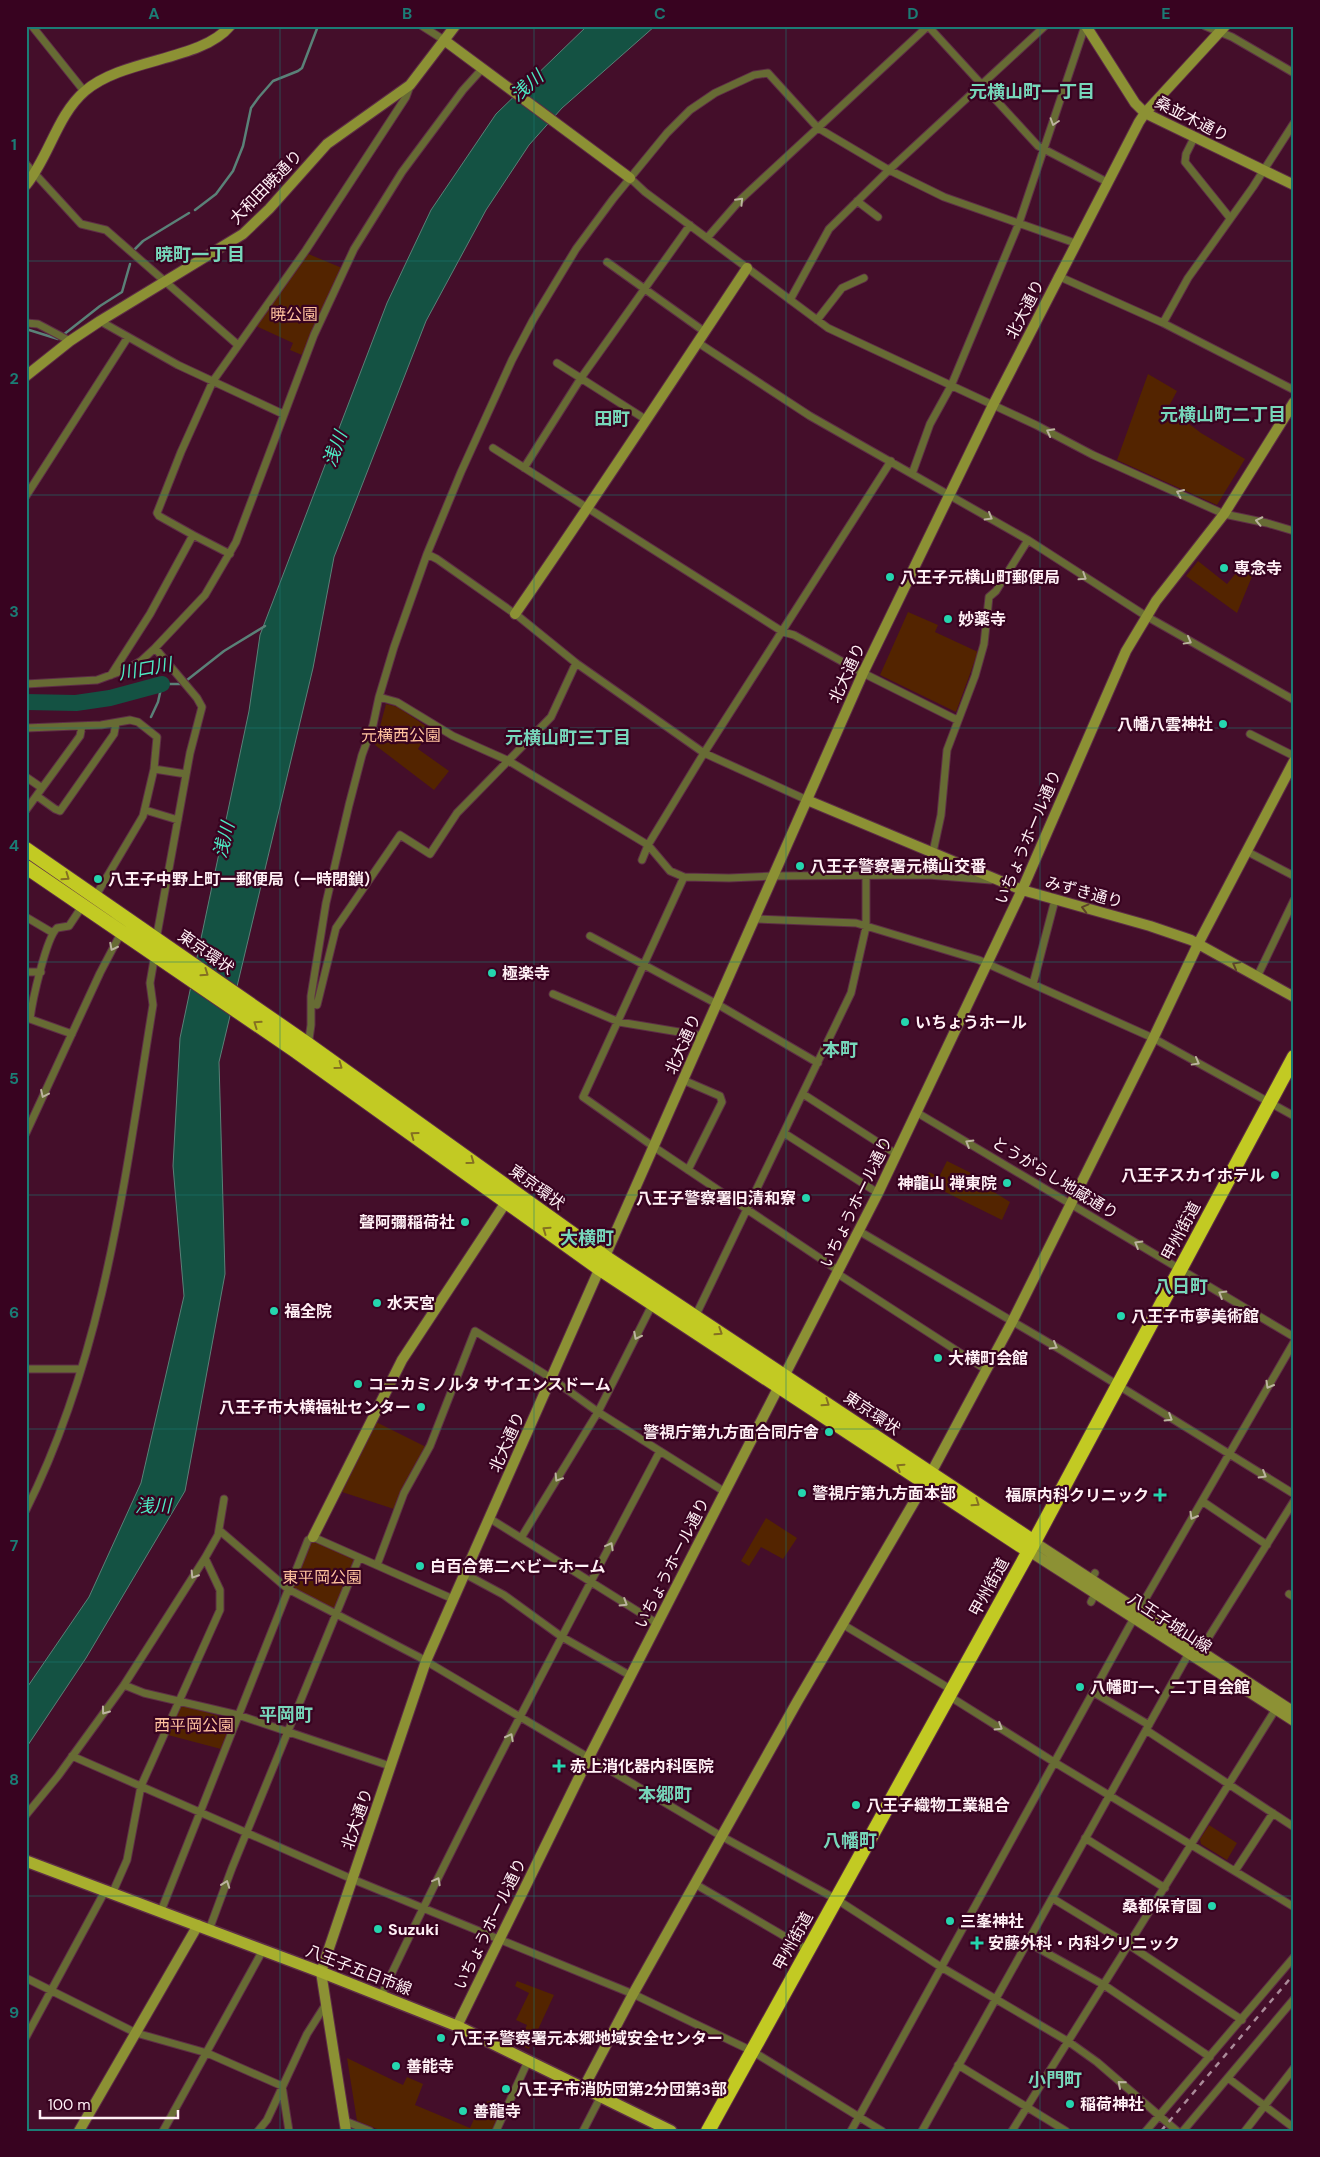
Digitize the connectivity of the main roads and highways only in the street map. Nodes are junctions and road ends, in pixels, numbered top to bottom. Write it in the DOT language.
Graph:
graph roads {
  1 [pos="26,849"];
  2 [pos="26,867"];
  3 [pos="160,949"];
  4 [pos="1294,1057"];
  5 [pos="1031,1547"];
  6 [pos="26,1860"];
  7 [pos="671,2131"];
  8 [pos="708,2131"];
  1 -- 3 [label="highway, 東京環状, one-way"];
  2 -- 3 [label="highway, 東京環状"];
  3 -- 5 [label="highway, 東京環状"];
  4 -- 5 [label="highway, 甲州街道"];
  5 -- 8 [label="highway, 甲州街道"];
  6 -- 7 [label="main road, 八王子五日市線"];
}
